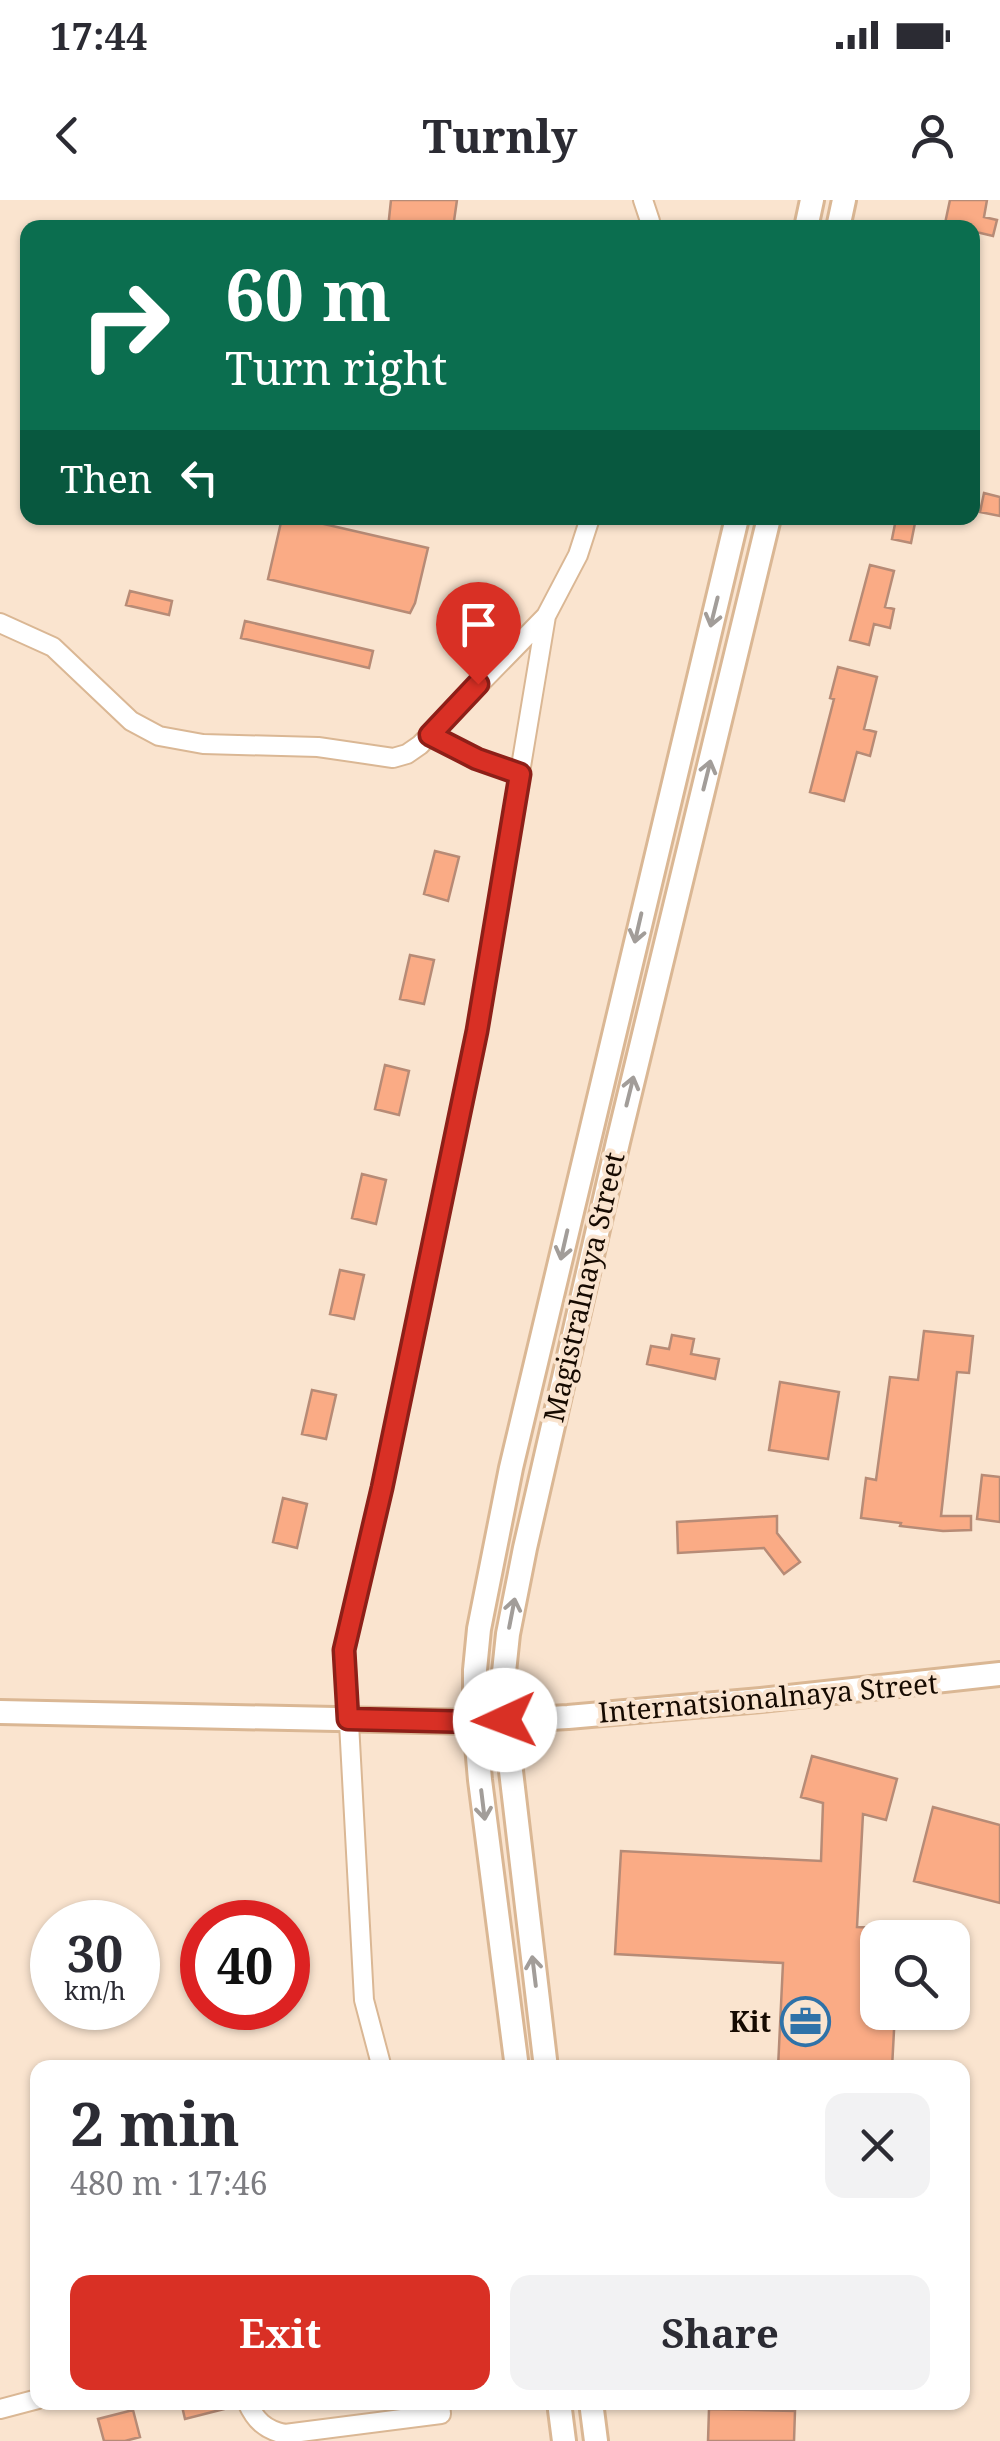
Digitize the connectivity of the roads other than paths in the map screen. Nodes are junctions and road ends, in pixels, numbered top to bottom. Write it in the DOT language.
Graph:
graph roads {
  1 [pos="588,525"];
  2 [pos="735,525"];
  3 [pos="767,525"];
  4 [pos="546,616"];
  5 [pos="1,622"];
  6 [pos="430,735"];
  7 [pos="520,774"];
  8 [pos="1000,1674"];
  9 [pos="0,1712"];
  10 [pos="348,1719"];
  11 [pos="505,1720"];
  12 [pos="475,1722"];
  13 [pos="380,2060"];
  14 [pos="516,2060"];
  15 [pos="545,2060"];
  16 [pos="30,2401"];
  17 [pos="0,2409"];
  18 [pos="251,2410"];
  19 [pos="441,2410"];
  20 [pos="560,2410"];
  21 [pos="592,2410"];
  22 [pos="564,2441"];
  23 [pos="596,2441"];
  1 -- 4 [label="street"];
  2 -- 12 [label="main road, Magistralnaya Street, one-way"];
  11 -- 3 [label="main road, Magistralnaya Street, one-way"];
  4 -- 6 [label="street"];
  4 -- 7 [label="street"];
  5 -- 6 [label="street"];
  6 -- 7 [label="street"];
  7 -- 10 [label="street"];
  8 -- 11 [label="main road, Internatsionalnaya Street"];
  9 -- 10 [label="main road, Internatsionalnaya Street"];
  10 -- 12 [label="main road, Internatsionalnaya Street"];
  10 -- 13 [label="street"];
  11 -- 12 [label="main road, Internatsionalnaya Street"];
  15 -- 11 [label="main road, Magistralnaya Street, one-way"];
  12 -- 14 [label="main road, Magistralnaya Street, one-way"];
  16 -- 17 [label="street"];
  18 -- 19 [label="street"];
  20 -- 22 [label="main road"];
  21 -- 23 [label="main road"];
}
